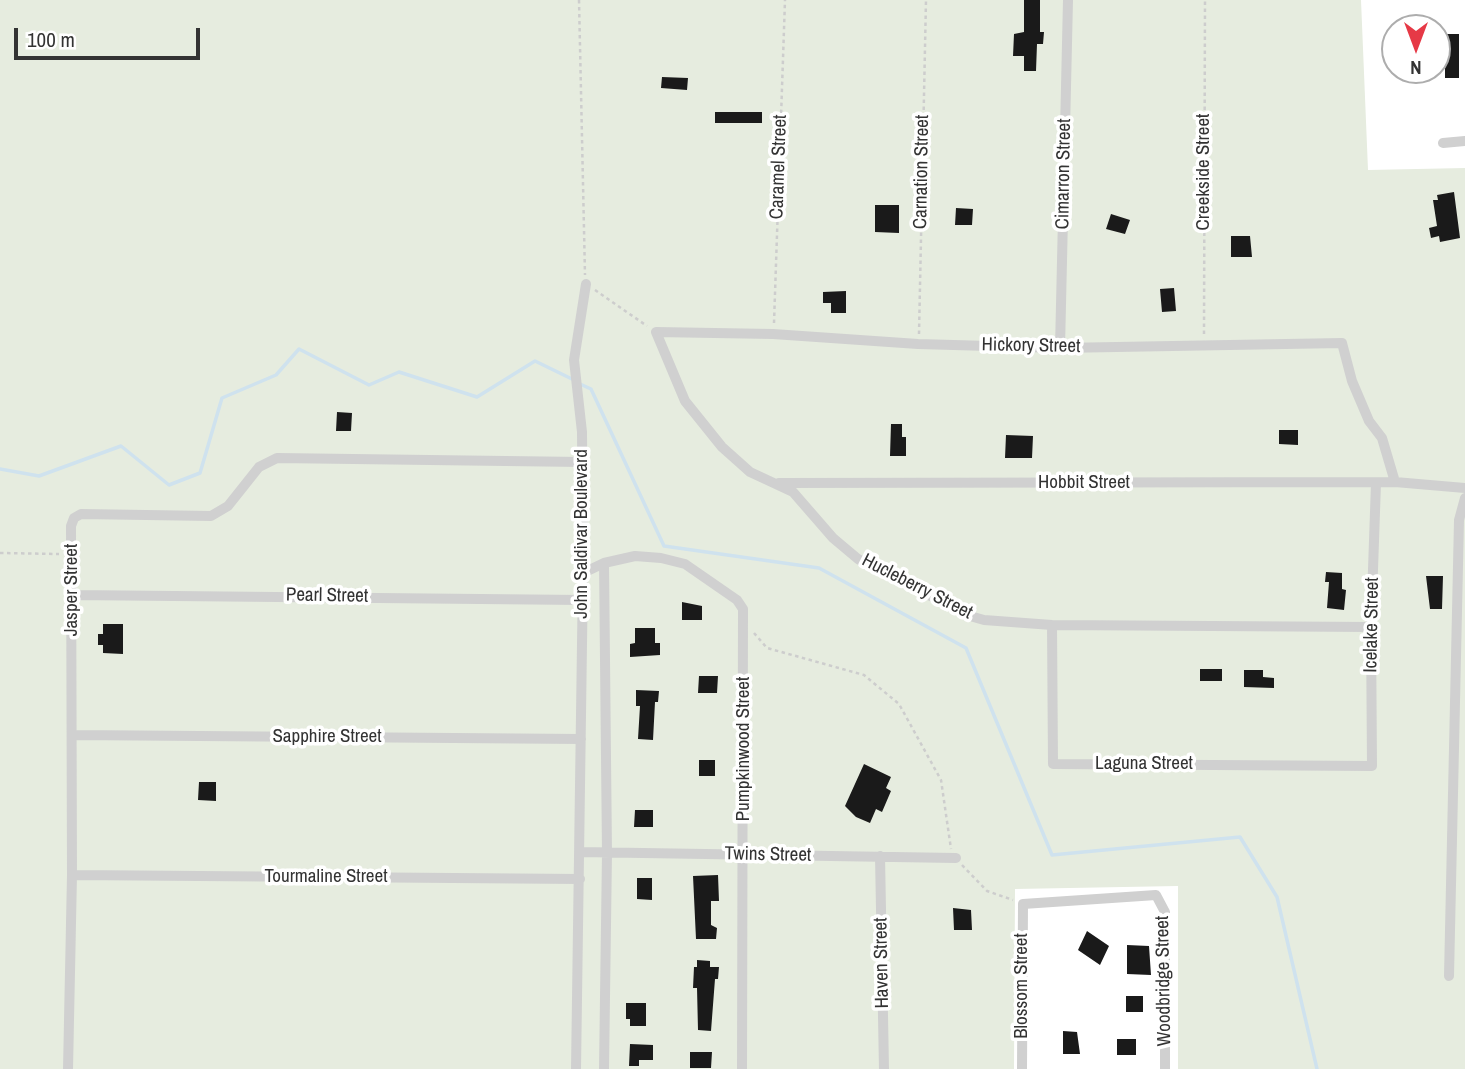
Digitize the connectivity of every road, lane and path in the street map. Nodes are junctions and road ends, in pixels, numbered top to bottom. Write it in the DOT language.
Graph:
graph roads {
  1 [pos="579,0"];
  2 [pos="785,0"];
  3 [pos="926,0"];
  4 [pos="1068,0"];
  5 [pos="1205,0"];
  6 [pos="1465,141"];
  7 [pos="1443,143"];
  8 [pos="586,284"];
  9 [pos="656,332"];
  10 [pos="774,334"];
  11 [pos="918,344"];
  12 [pos="1204,344"];
  13 [pos="1060,348"];
  14 [pos="582,461"];
  15 [pos="1395,482"];
  16 [pos="774,483"];
  17 [pos="1376,484"];
  18 [pos="1465,488"];
  19 [pos="1465,498"];
  20 [pos="0,553"];
  21 [pos="73,554"];
  22 [pos="604,563"];
  23 [pos="583,573"];
  24 [pos="72,596"];
  25 [pos="582,600"];
  26 [pos="745,624"];
  27 [pos="1052,625"];
  28 [pos="1371,627"];
  29 [pos="72,735"];
  30 [pos="581,739"];
  31 [pos="1372,766"];
  32 [pos="580,852"];
  33 [pos="607,853"];
  34 [pos="744,854"];
  35 [pos="880,856"];
  36 [pos="956,858"];
  37 [pos="72,875"];
  38 [pos="580,879"];
  39 [pos="1023,904"];
  40 [pos="1449,976"];
  41 [pos="68,1069"];
  42 [pos="576,1069"];
  43 [pos="604,1069"];
  44 [pos="742,1069"];
  45 [pos="884,1069"];
  46 [pos="1022,1069"];
  47 [pos="1165,1069"];
  1 -- 8 [label="path"];
  2 -- 10 [label="path, Caramel Street"];
  3 -- 11 [label="path, Carnation Street"];
  4 -- 13 [label="street, Cimarron Street"];
  5 -- 12 [label="path, Creekside Street"];
  6 -- 7 [label="street"];
  8 -- 9 [label="path"];
  8 -- 14 [label="street, John Saldivar Boulevard"];
  9 -- 10 [label="street, Hickory Street"];
  9 -- 16 [label="street, Hucleberry Street"];
  10 -- 11 [label="street, Hickory Street"];
  11 -- 13 [label="street, Hickory Street"];
  12 -- 13 [label="street, Hickory Street"];
  12 -- 15 [label="street, Hickory Street"];
  14 -- 21 [label="street, Jasper Street"];
  14 -- 23 [label="street, John Saldivar Boulevard"];
  15 -- 17 [label="street, Hobbit Street"];
  15 -- 18 [label="street, Hobbit Street"];
  16 -- 17 [label="street, Hobbit Street"];
  16 -- 27 [label="street, Hucleberry Street"];
  17 -- 28 [label="street, Icelake Street"];
  19 -- 40 [label="street"];
  20 -- 21 [label="path"];
  21 -- 24 [label="street, Jasper Street"];
  22 -- 23 [label="street, Pumpkinwood Street"];
  22 -- 26 [label="street, Pumpkinwood Street"];
  22 -- 33 [label="street, John Saldivar Boulevard"];
  23 -- 25 [label="street, John Saldivar Boulevard"];
  24 -- 25 [label="street, Pearl Street"];
  24 -- 29 [label="street, Jasper Street"];
  25 -- 30 [label="street, John Saldivar Boulevard"];
  26 -- 34 [label="street, Pumpkinwood Street"];
  26 -- 36 [label="path"];
  27 -- 28 [label="street, Hucleberry Street"];
  27 -- 31 [label="street, Laguna Street"];
  28 -- 31 [label="street, Icelake Street"];
  29 -- 30 [label="street, Sapphire Street"];
  29 -- 37 [label="street, Jasper Street"];
  30 -- 32 [label="street, John Saldivar Boulevard"];
  32 -- 33 [label="street, Twins Street"];
  32 -- 38 [label="street, John Saldivar Boulevard"];
  33 -- 34 [label="street, Twins Street"];
  33 -- 43 [label="street, John Saldivar Boulevard"];
  34 -- 35 [label="street, Twins Street"];
  34 -- 44 [label="street, Pumpkinwood Street"];
  35 -- 36 [label="street, Twins Street"];
  35 -- 45 [label="street, Haven Street"];
  36 -- 39 [label="path"];
  37 -- 38 [label="street, Tourmaline Street"];
  37 -- 41 [label="street, Jasper Street"];
  38 -- 42 [label="street, John Saldivar Boulevard"];
  39 -- 46 [label="street, Blossom Street"];
  39 -- 47 [label="street, Woodbridge Street"];
}
